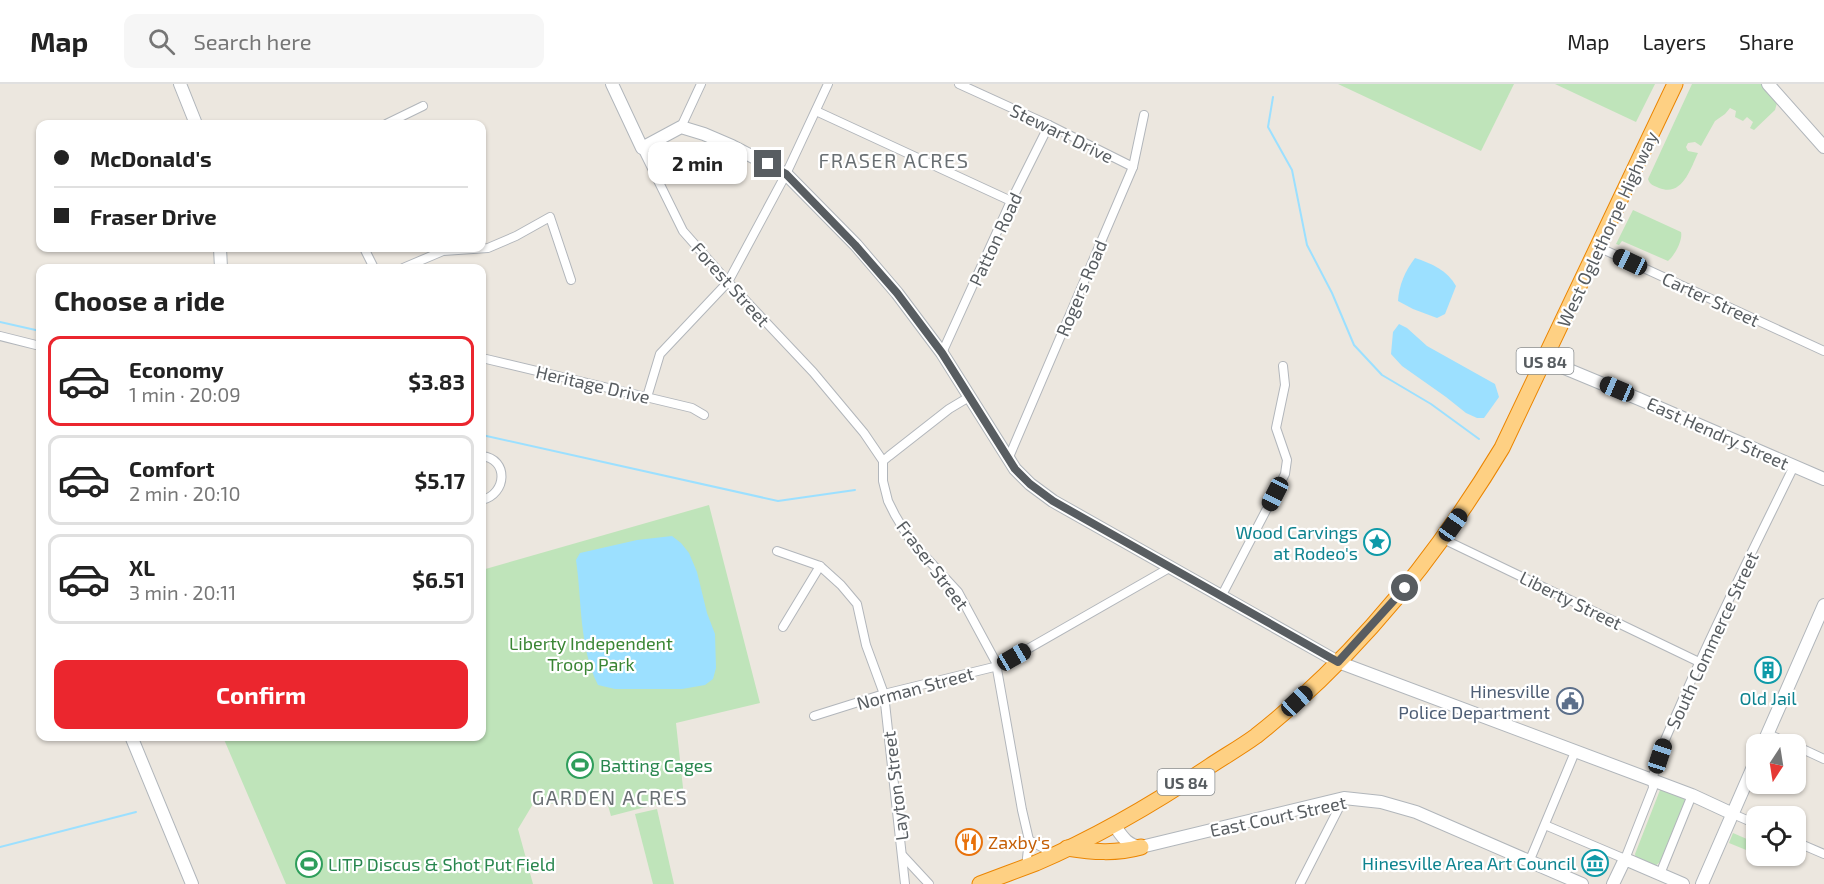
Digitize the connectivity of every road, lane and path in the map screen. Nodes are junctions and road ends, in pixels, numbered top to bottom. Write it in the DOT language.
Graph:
graph roads {
  1 [pos="180,84"];
  2 [pos="612,84"];
  3 [pos="701,84"];
  4 [pos="828,84"];
  5 [pos="959,84"];
  6 [pos="1675,84"];
  7 [pos="1768,84"];
  8 [pos="423,106"];
  9 [pos="816,111"];
  10 [pos="1144,115"];
  11 [pos="194,120"];
  12 [pos="394,120"];
  13 [pos="1049,125"];
  14 [pos="681,127"];
  15 [pos="1824,147"];
  16 [pos="642,148"];
  17 [pos="1133,167"];
  18 [pos="786,174"];
  19 [pos="1011,201"];
  20 [pos="1598,247"];
  21 [pos="486,248"];
  22 [pos="441,252"];
  23 [pos="412,264"];
  24 [pos="571,280"];
  25 [pos="728,282"];
  26 [pos="0,336"];
  27 [pos="36,344"];
  28 [pos="1824,351"];
  29 [pos="942,353"];
  30 [pos="486,359"];
  31 [pos="1545,360"];
  32 [pos="1283,366"];
  33 [pos="647,397"];
  34 [pos="969,397"];
  35 [pos="704,415"];
  36 [pos="486,457"];
  37 [pos="1009,457"];
  38 [pos="883,461"];
  39 [pos="1794,466"];
  40 [pos="1824,479"];
  41 [pos="486,498"];
  42 [pos="1443,539"];
  43 [pos="777,551"];
  44 [pos="820,566"];
  45 [pos="1171,567"];
  46 [pos="1222,595"];
  47 [pos="1824,605"];
  48 [pos="783,627"];
  49 [pos="1338,662"];
  50 [pos="1699,662"];
  51 [pos="998,666"];
  52 [pos="884,694"];
  53 [pos="814,716"];
  54 [pos="1768,734"];
  55 [pos="133,741"];
  56 [pos="1806,751"];
  57 [pos="1575,753"];
  58 [pos="1824,759"];
  59 [pos="1652,780"];
  60 [pos="1746,783"];
  61 [pos="1692,795"];
  62 [pos="1344,798"];
  63 [pos="1733,814"];
  64 [pos="1746,820"];
  65 [pos="1114,825"];
  66 [pos="1545,825"];
  67 [pos="1029,840"];
  68 [pos="1806,846"];
  69 [pos="1141,847"];
  70 [pos="1061,851"];
  71 [pos="1824,854"];
  72 [pos="903,855"];
  73 [pos="1625,859"];
  74 [pos="1529,861"];
  75 [pos="1026,867"];
  76 [pos="1660,874"];
  77 [pos="192,884"];
  78 [pos="905,884"];
  79 [pos="929,884"];
  80 [pos="980,884"];
  81 [pos="1300,884"];
  82 [pos="1582,884"];
  83 [pos="1613,884"];
  84 [pos="1683,884"];
  85 [pos="1702,884"];
  1 -- 11 [label="street"];
  2 -- 16 [label="street, Forest Street"];
  3 -- 14 [label="street"];
  4 -- 9 [label="street"];
  5 -- 13 [label="street, Stewart Drive"];
  6 -- 20 [label="highway, West Oglethorpe Highway / US 84"];
  7 -- 15 [label="street"];
  8 -- 12 [label="street"];
  9 -- 18 [label="street"];
  9 -- 19 [label="street"];
  10 -- 17 [label="street, Rogers Road"];
  13 -- 17 [label="street, Stewart Drive"];
  13 -- 19 [label="street, Patton Road"];
  14 -- 16 [label="street"];
  14 -- 18 [label="street"];
  16 -- 25 [label="street, Forest Street"];
  17 -- 37 [label="street, Rogers Road"];
  18 -- 25 [label="street"];
  18 -- 29 [label="street"];
  19 -- 29 [label="street, Patton Road"];
  20 -- 28 [label="street, Carter Street"];
  20 -- 31 [label="highway, West Oglethorpe Highway / US 84"];
  21 -- 24 [label="street"];
  22 -- 23 [label="street"];
  25 -- 33 [label="street"];
  25 -- 38 [label="street, Forest Street"];
  26 -- 27 [label="street"];
  29 -- 34 [label="street"];
  30 -- 33 [label="street, Heritage Drive"];
  31 -- 39 [label="street, East Hendry Street"];
  31 -- 42 [label="highway, West Oglethorpe Highway / US 84"];
  32 -- 46 [label="street"];
  33 -- 35 [label="street, Heritage Drive"];
  34 -- 37 [label="street"];
  34 -- 38 [label="street"];
  36 -- 41 [label="street"];
  37 -- 45 [label="street"];
  38 -- 51 [label="street, Fraser Street"];
  39 -- 40 [label="street, East Hendry Street"];
  39 -- 50 [label="street, South Commerce Street"];
  42 -- 49 [label="highway, West Oglethorpe Highway / US 84"];
  42 -- 50 [label="street, Liberty Street"];
  43 -- 44 [label="street, Layton Street"];
  44 -- 48 [label="street"];
  44 -- 52 [label="street, Layton Street"];
  45 -- 46 [label="street"];
  45 -- 51 [label="street, Norman Street"];
  46 -- 49 [label="street"];
  47 -- 54 [label="street"];
  49 -- 57 [label="street"];
  49 -- 65 [label="highway, West Oglethorpe Highway / US 84"];
  50 -- 59 [label="street, South Commerce Street"];
  51 -- 52 [label="street, Norman Street"];
  51 -- 67 [label="street, Fraser Street"];
  52 -- 53 [label="street, Norman Street"];
  52 -- 72 [label="street, Layton Street"];
  55 -- 77 [label="street"];
  56 -- 58 [label="street"];
  57 -- 59 [label="street"];
  57 -- 66 [label="street"];
  59 -- 61 [label="street"];
  59 -- 73 [label="street, South Commerce Street"];
  60 -- 63 [label="street"];
  61 -- 63 [label="street"];
  61 -- 76 [label="street"];
  62 -- 69 [label="street, East Court Street"];
  62 -- 74 [label="street, East Court Street"];
  62 -- 81 [label="street"];
  63 -- 64 [label="street"];
  63 -- 85 [label="street"];
  65 -- 69 [label="street"];
  65 -- 70 [label="highway, West Oglethorpe Highway / US 84"];
  66 -- 73 [label="street"];
  66 -- 74 [label="street"];
  67 -- 70 [label="street"];
  67 -- 75 [label="street, Fraser Street"];
  68 -- 71 [label="street"];
  69 -- 70 [label="highway"];
  70 -- 75 [label="highway, US 84"];
  72 -- 78 [label="street, Layton Street"];
  72 -- 79 [label="street, Layton Street"];
  73 -- 76 [label="street"];
  73 -- 83 [label="street, South Commerce Street"];
  74 -- 82 [label="street, East Court Street"];
  75 -- 80 [label="highway, US 84"];
  76 -- 84 [label="street"];
}
